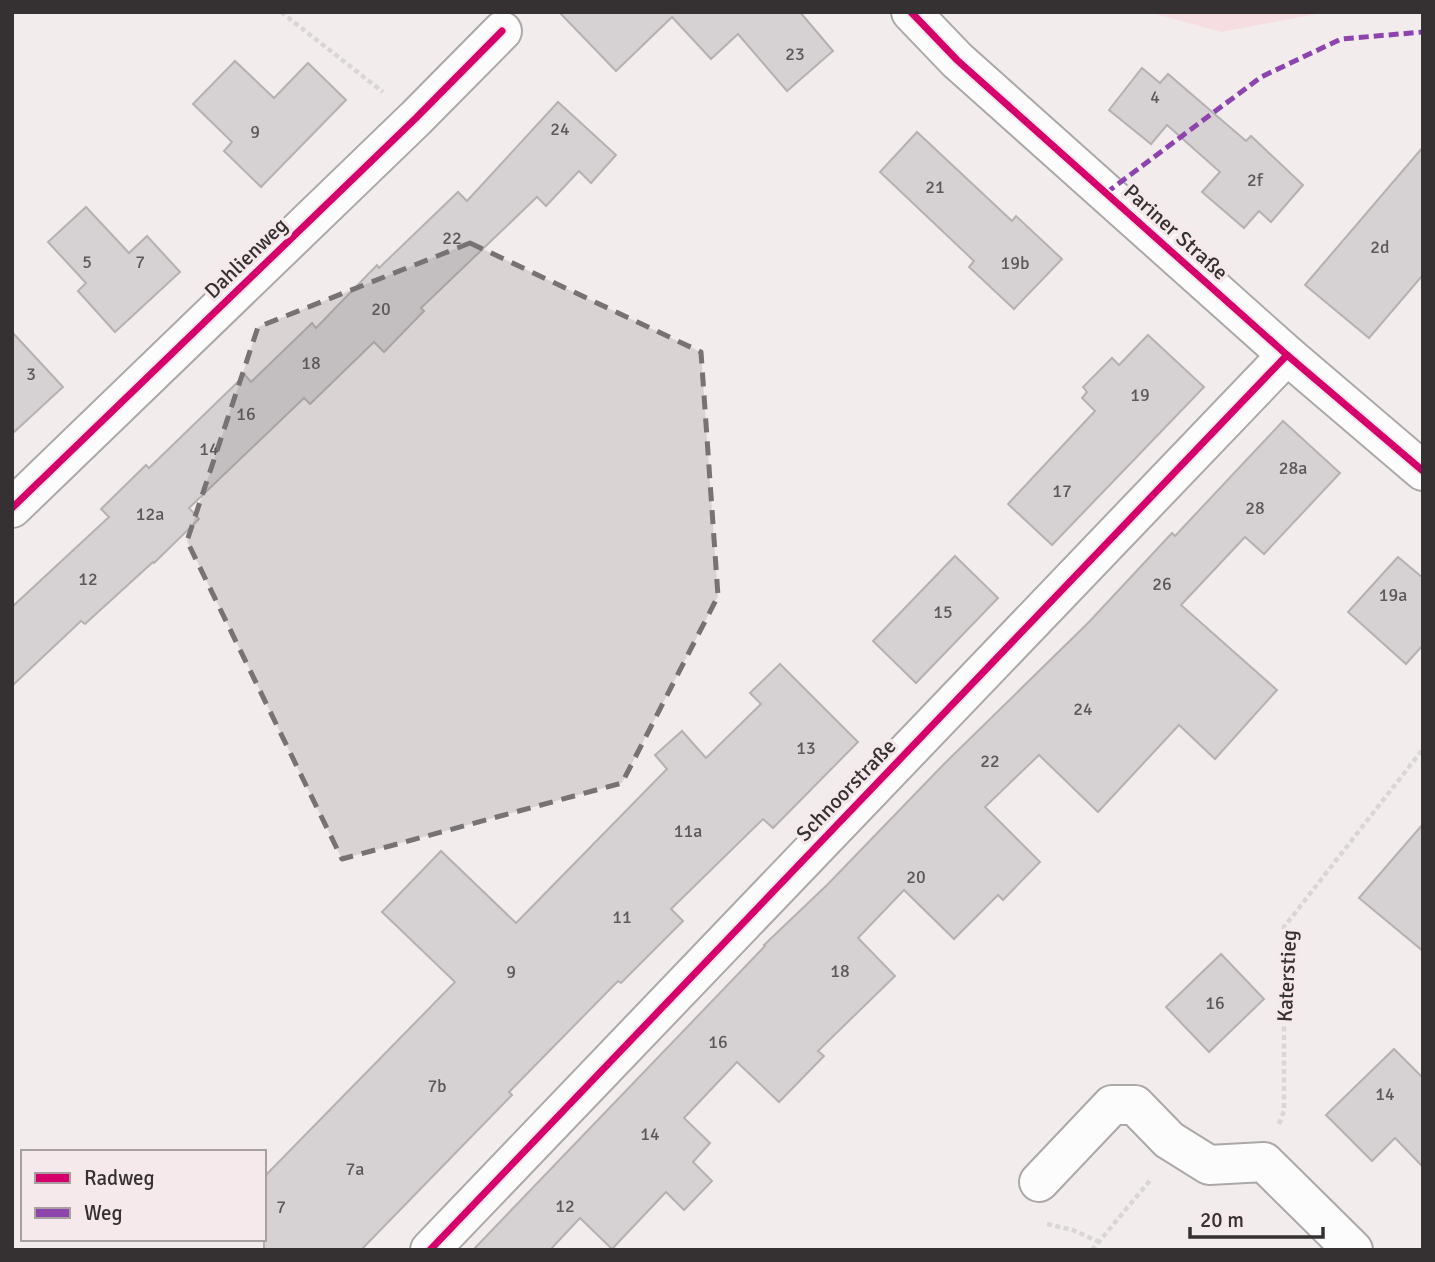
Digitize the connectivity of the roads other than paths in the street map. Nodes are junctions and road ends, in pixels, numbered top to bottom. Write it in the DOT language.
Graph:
graph roads {
  1 [pos="911,12"];
  2 [pos="502,31"];
  3 [pos="1287,355"];
  4 [pos="1423,471"];
  5 [pos="12,508"];
  6 [pos="1039,1182"];
  7 [pos="430,1250"];
  8 [pos="1353,1250"];
  1 -- 3 [label="street, Pariner Straße"];
  2 -- 5 [label="street, Dahlienweg"];
  3 -- 4 [label="street, Pariner Straße"];
  3 -- 7 [label="street, Schnoorstraße"];
  6 -- 8 [label="street"];
}
